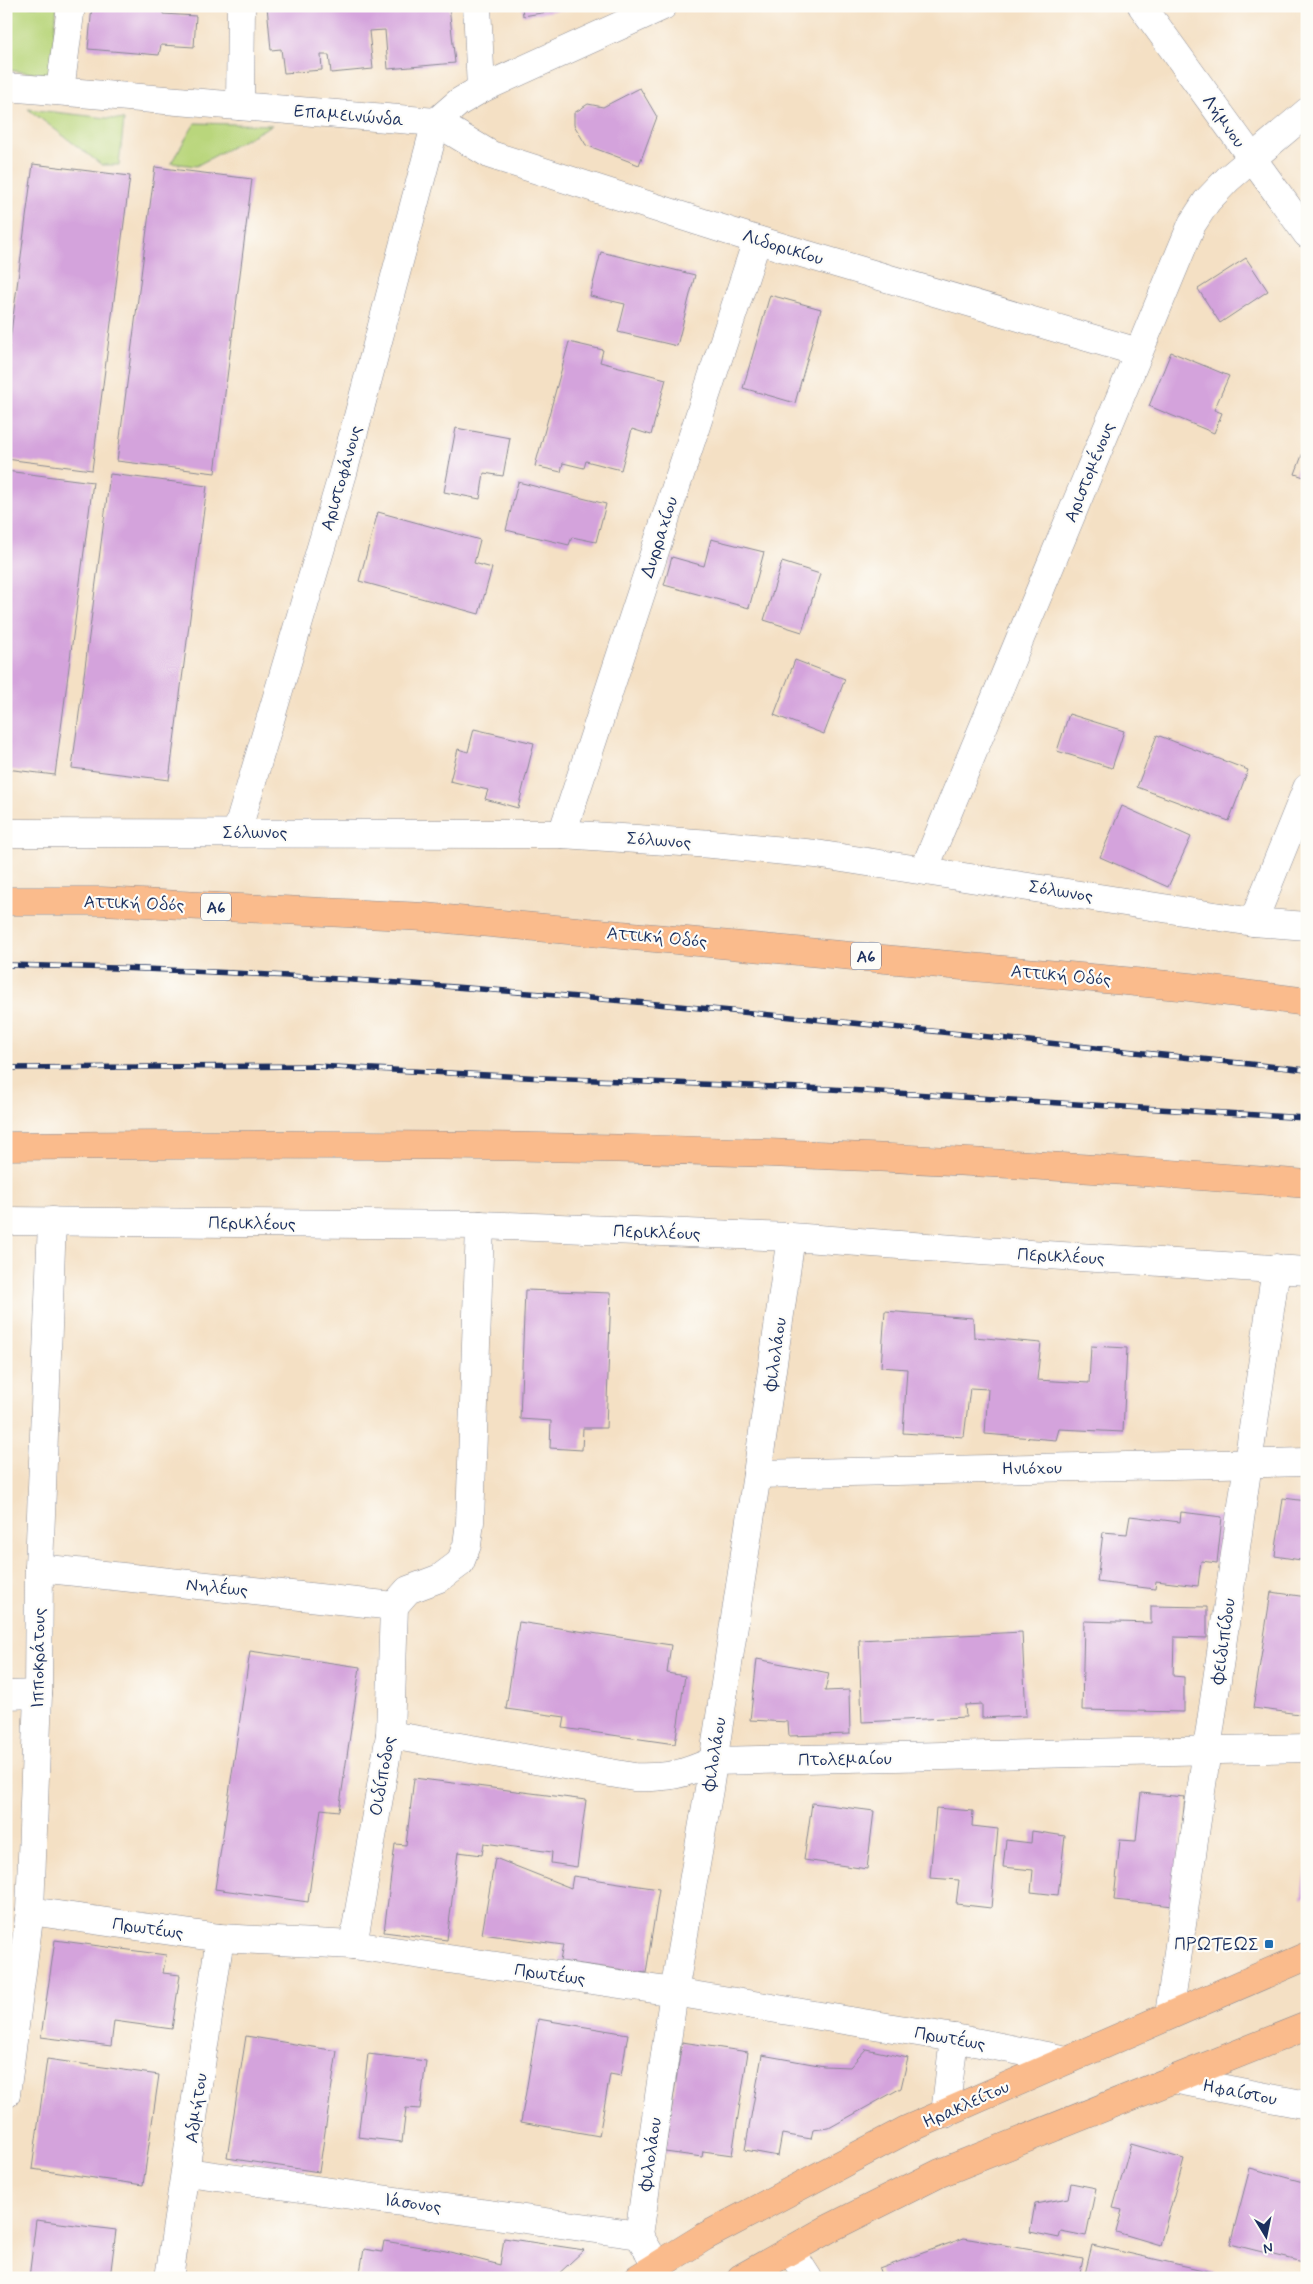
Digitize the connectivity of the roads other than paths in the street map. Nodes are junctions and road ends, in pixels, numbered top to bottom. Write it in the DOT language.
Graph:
graph roads {
  1 [pos="71,6"];
  2 [pos="241,6"];
  3 [pos="477,6"];
  4 [pos="663,6"];
  5 [pos="1150,10"];
  6 [pos="6,87"];
  7 [pos="481,89"];
  8 [pos="60,92"];
  9 [pos="240,106"];
  10 [pos="1307,112"];
  11 [pos="436,122"];
  12 [pos="1252,159"];
  13 [pos="1307,234"];
  14 [pos="757,240"];
  15 [pos="1138,352"];
  16 [pos="1307,788"];
  17 [pos="237,832"];
  18 [pos="6,833"];
  19 [pos="562,834"];
  20 [pos="924,870"];
  21 [pos="6,901"];
  22 [pos="1253,922"];
  23 [pos="1307,926"];
  24 [pos="1307,1002"];
  25 [pos="6,1146"];
  26 [pos="1248,1179"];
  27 [pos="1307,1184"];
  28 [pos="1307,1194"];
  29 [pos="6,1221"];
  30 [pos="52,1221"];
  31 [pos="480,1225"];
  32 [pos="791,1237"];
  33 [pos="1276,1268"];
  34 [pos="1307,1271"];
  35 [pos="1307,1462"];
  36 [pos="1249,1464"];
  37 [pos="757,1474"];
  38 [pos="39,1568"];
  39 [pos="394,1606"];
  40 [pos="38,1694"];
  41 [pos="6,1695"];
  42 [pos="390,1735"];
  43 [pos="1307,1748"];
  44 [pos="1207,1750"];
  45 [pos="713,1761"];
  46 [pos="30,1911"];
  47 [pos="220,1938"];
  48 [pos="353,1945"];
  49 [pos="1307,1956"];
  50 [pos="674,1992"];
  51 [pos="1169,2015"];
  52 [pos="1307,2026"];
  53 [pos="954,2038"];
  54 [pos="1067,2060"];
  55 [pos="1173,2079"];
  56 [pos="6,2094"];
  57 [pos="1307,2105"];
  58 [pos="945,2114"];
  59 [pos="187,2172"];
  60 [pos="638,2235"];
  61 [pos="790,2250"];
  62 [pos="648,2272"];
  63 [pos="169,2278"];
  64 [pos="741,2278"];
  65 [pos="808,2278"];
  1 -- 8 [label="street"];
  2 -- 9 [label="street"];
  3 -- 7 [label="street"];
  4 -- 7 [label="street"];
  5 -- 12 [label="street, Λήμνου"];
  6 -- 8 [label="street, Επαμεινώνδα"];
  7 -- 11 [label="street"];
  8 -- 9 [label="street, Επαμεινώνδα"];
  9 -- 11 [label="street, Επαμεινώνδα"];
  10 -- 12 [label="street, Αριστομένους"];
  11 -- 14 [label="street, Λιδορικίου"];
  11 -- 17 [label="street, Αριστοφάνους"];
  12 -- 13 [label="street, Λήμνου"];
  12 -- 15 [label="street, Αριστομένους"];
  14 -- 15 [label="street, Λιδορικίου"];
  14 -- 19 [label="street, Δυρραχίου"];
  15 -- 20 [label="street, Αριστομένους"];
  16 -- 22 [label="street"];
  17 -- 18 [label="street, Σόλωνος"];
  17 -- 19 [label="street, Σόλωνος"];
  19 -- 20 [label="street, Σόλωνος"];
  20 -- 22 [label="street, Σόλωνος"];
  21 -- 24 [label="main road, Αττική Οδός / Α6"];
  22 -- 23 [label="street, Σόλωνος"];
  25 -- 26 [label="main road"];
  26 -- 27 [label="main road"];
  26 -- 28 [label="main road"];
  29 -- 30 [label="street, Περικλέους"];
  30 -- 31 [label="street, Περικλέους"];
  30 -- 38 [label="street, Ιπποκράτους"];
  31 -- 32 [label="street, Περικλέους"];
  31 -- 39 [label="street"];
  32 -- 33 [label="street, Περικλέους"];
  32 -- 37 [label="street, Φιλολάου"];
  33 -- 34 [label="street, Περικλέους"];
  33 -- 36 [label="street, Φειδιπίδου"];
  35 -- 36 [label="street, Ηνιόχου"];
  36 -- 37 [label="street, Ηνιόχου"];
  36 -- 44 [label="street, Φειδιπίδου"];
  37 -- 45 [label="street, Φιλολάου"];
  38 -- 39 [label="street, Νηλέως"];
  38 -- 40 [label="street, Ιπποκράτους"];
  39 -- 42 [label="street, Οιδίποδος"];
  40 -- 41 [label="street"];
  40 -- 46 [label="street, Ιπποκράτους"];
  42 -- 45 [label="street, Πτολεμαίου"];
  42 -- 48 [label="street, Οιδίποδος"];
  43 -- 44 [label="street, Πτολεμαίου"];
  44 -- 45 [label="street, Πτολεμαίου"];
  44 -- 51 [label="street, Φειδιπίδου"];
  45 -- 50 [label="street, Φιλολάου"];
  46 -- 47 [label="street, Πρωτέως"];
  46 -- 56 [label="street, Ιπποκράτους"];
  47 -- 48 [label="street, Πρωτέως"];
  47 -- 59 [label="street, Αδμήτου"];
  48 -- 50 [label="street, Πρωτέως"];
  49 -- 51 [label="main road, Ηρακλείτου"];
  50 -- 53 [label="street, Πρωτέως"];
  50 -- 60 [label="street, Φιλολάου"];
  51 -- 54 [label="main road, Ηρακλείτου"];
  52 -- 55 [label="main road"];
  53 -- 54 [label="street, Πρωτέως"];
  53 -- 58 [label="street"];
  54 -- 58 [label="main road, Ηρακλείτου"];
  55 -- 57 [label="street, Ηφαίστου"];
  55 -- 61 [label="main road"];
  58 -- 62 [label="main road, Ηρακλείτου"];
  59 -- 60 [label="street, Ιάσονος"];
  59 -- 63 [label="street, Αδμήτου"];
  60 -- 62 [label="street"];
  61 -- 64 [label="main road"];
  61 -- 65 [label="street"];
}
